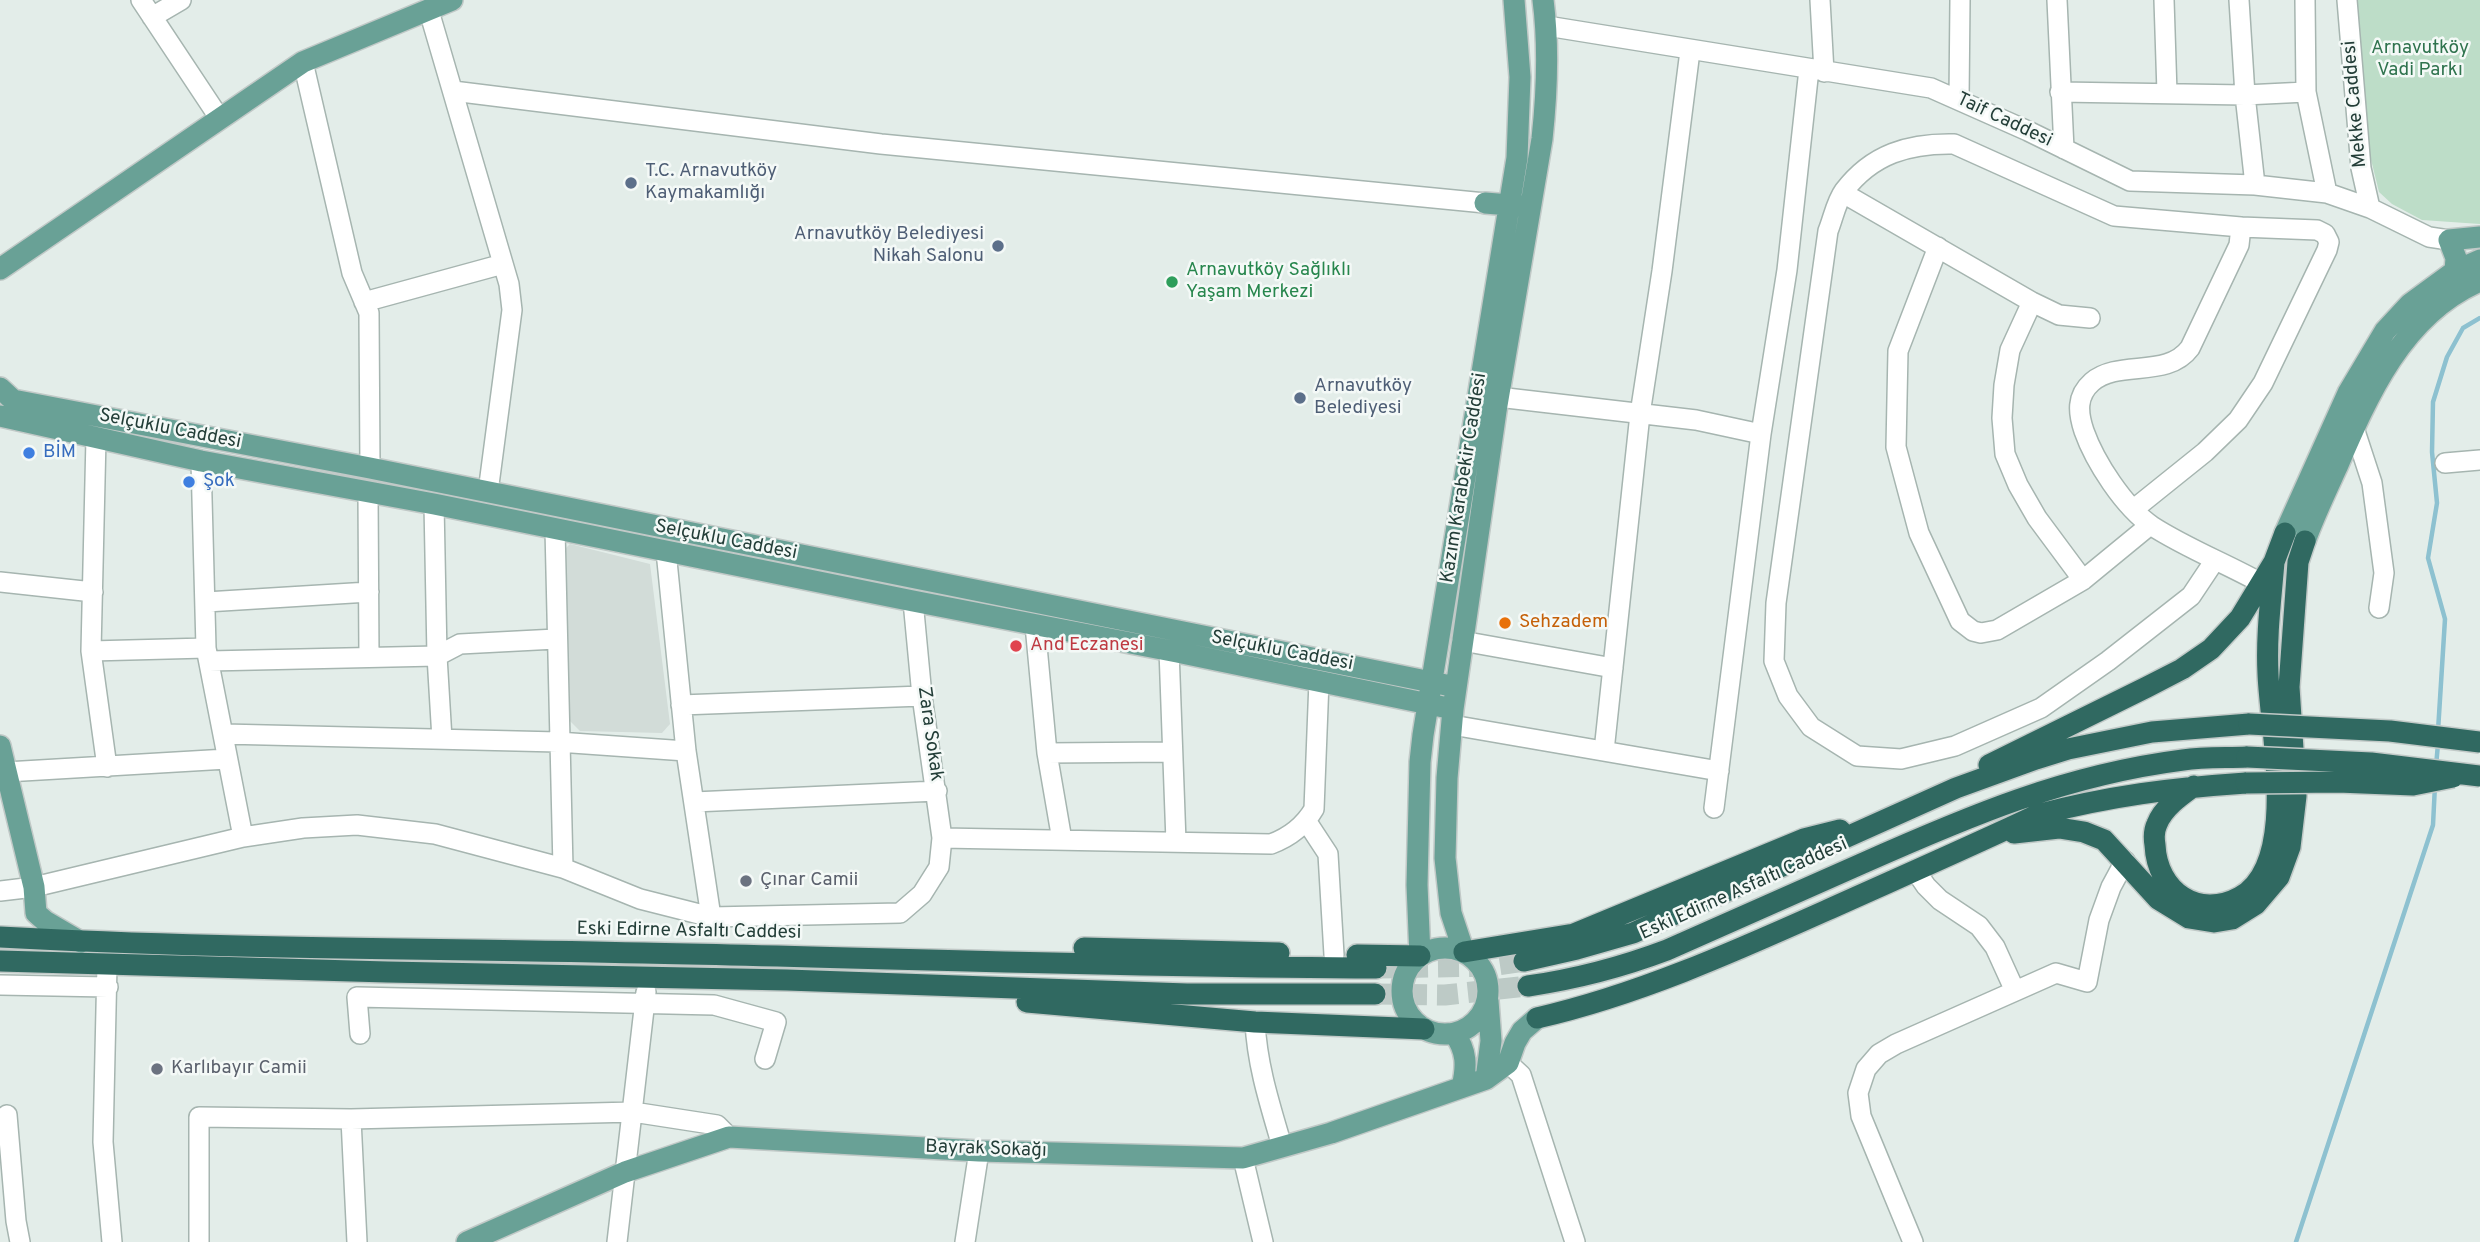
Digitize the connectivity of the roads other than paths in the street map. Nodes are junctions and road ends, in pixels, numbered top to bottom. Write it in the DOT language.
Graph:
graph roads {
  1 [pos="141,0"];
  2 [pos="181,0"];
  3 [pos="452,0"];
  4 [pos="1514,0"];
  5 [pos="1543,0"];
  6 [pos="1820,0"];
  7 [pos="1960,0"];
  8 [pos="2057,0"];
  9 [pos="2164,0"];
  10 [pos="2239,0"];
  11 [pos="2305,0"];
  12 [pos="2341,2"];
  13 [pos="429,11"];
  14 [pos="152,17"];
  15 [pos="1547,26"];
  16 [pos="1690,51"];
  17 [pos="303,62"];
  18 [pos="1816,70"];
  19 [pos="453,91"];
  20 [pos="2060,92"];
  21 [pos="2306,92"];
  22 [pos="2167,93"];
  23 [pos="2245,95"];
  24 [pos="1959,100"];
  25 [pos="220,119"];
  26 [pos="2064,149"];
  27 [pos="2255,185"];
  28 [pos="1843,193"];
  29 [pos="2327,193"];
  30 [pos="1485,203"];
  31 [pos="1531,206"];
  32 [pos="2370,208"];
  33 [pos="1508,216"];
  34 [pos="2241,227"];
  35 [pos="2480,237"];
  36 [pos="2449,240"];
  37 [pos="1938,247"];
  38 [pos="2480,260"];
  39 [pos="503,264"];
  40 [pos="0,269"];
  41 [pos="2455,271"];
  42 [pos="2480,281"];
  43 [pos="364,302"];
  44 [pos="2032,302"];
  45 [pos="2091,318"];
  46 [pos="0,388"];
  47 [pos="1498,397"];
  48 [pos="1640,414"];
  49 [pos="0,416"];
  50 [pos="2354,428"];
  51 [pos="1760,434"];
  52 [pos="96,438"];
  53 [pos="2480,460"];
  54 [pos="201,461"];
  55 [pos="2445,463"];
  56 [pos="370,468"];
  57 [pos="488,492"];
  58 [pos="368,493"];
  59 [pos="434,504"];
  60 [pos="2134,509"];
  61 [pos="2150,525"];
  62 [pos="555,529"];
  63 [pos="667,529"];
  64 [pos="2285,533"];
  65 [pos="2305,541"];
  66 [pos="666,551"];
  67 [pos="2215,560"];
  68 [pos="2274,562"];
  69 [pos="2083,580"];
  70 [pos="0,582"];
  71 [pos="2261,583"];
  72 [pos="93,592"];
  73 [pos="369,592"];
  74 [pos="913,601"];
  75 [pos="206,603"];
  76 [pos="1000,607"];
  77 [pos="2379,608"];
  78 [pos="1035,625"];
  79 [pos="556,639"];
  80 [pos="1462,641"];
  81 [pos="1169,650"];
  82 [pos="91,651"];
  83 [pos="208,654"];
  84 [pos="437,656"];
  85 [pos="369,657"];
  86 [pos="1613,668"];
  87 [pos="1319,681"];
  88 [pos="1456,687"];
  89 [pos="1430,693"];
  90 [pos="922,696"];
  91 [pos="681,705"];
  92 [pos="1452,717"];
  93 [pos="224,734"];
  94 [pos="442,739"];
  95 [pos="558,742"];
  96 [pos="2480,742"];
  97 [pos="686,751"];
  98 [pos="1604,751"];
  99 [pos="1172,752"];
  100 [pos="1047,753"];
  101 [pos="2,759"];
  102 [pos="228,759"];
  103 [pos="107,767"];
  104 [pos="1719,771"];
  105 [pos="2474,775"];
  106 [pos="2194,786"];
  107 [pos="1956,788"];
  108 [pos="937,791"];
  109 [pos="694,802"];
  110 [pos="1714,808"];
  111 [pos="1893,816"];
  112 [pos="1307,822"];
  113 [pos="1991,836"];
  114 [pos="243,837"];
  115 [pos="942,838"];
  116 [pos="1062,840"];
  117 [pos="1176,842"];
  118 [pos="2125,861"];
  119 [pos="563,868"];
  120 [pos="1915,870"];
  121 [pos="34,887"];
  122 [pos="0,891"];
  123 [pos="36,912"];
  124 [pos="711,917"];
  125 [pos="0,937"];
  126 [pos="81,942"];
  127 [pos="1464,952"];
  128 [pos="1334,955"];
  129 [pos="1420,956"];
  130 [pos="971,960"];
  131 [pos="0,961"];
  132 [pos="1524,961"];
  133 [pos="107,965"];
  134 [pos="1376,968"];
  135 [pos="647,977"];
  136 [pos="0,985"];
  137 [pos="932,986"];
  138 [pos="1528,986"];
  139 [pos="108,987"];
  140 [pos="2015,991"];
  141 [pos="1376,994"];
  142 [pos="645,1004"];
  143 [pos="1537,1018"];
  144 [pos="1255,1022"];
  145 [pos="1472,1027"];
  146 [pos="1424,1028"];
  147 [pos="360,1034"];
  148 [pos="765,1059"];
  149 [pos="1508,1063"];
  150 [pos="1486,1079"];
  151 [pos="1462,1087"];
  152 [pos="633,1112"];
  153 [pos="8,1115"];
  154 [pos="351,1119"];
  155 [pos="729,1137"];
  156 [pos="1282,1146"];
  157 [pos="979,1151"];
  158 [pos="1243,1158"];
  159 [pos="625,1172"];
  160 [pos="20,1242"];
  161 [pos="112,1242"];
  162 [pos="199,1242"];
  163 [pos="357,1242"];
  164 [pos="467,1242"];
  165 [pos="617,1242"];
  166 [pos="965,1242"];
  167 [pos="1263,1242"];
  168 [pos="1575,1242"];
  169 [pos="1913,1242"];
  1 -- 14 [label="street"];
  2 -- 14 [label="street"];
  3 -- 13 [label="main road"];
  4 -- 33 [label="main road, Kazım Karabekir Caddesi"];
  5 -- 15 [label="main road, Kazım Karabekir Caddesi"];
  6 -- 18 [label="street"];
  7 -- 24 [label="street"];
  8 -- 20 [label="street"];
  9 -- 22 [label="street"];
  10 -- 23 [label="street"];
  11 -- 21 [label="street"];
  12 -- 32 [label="street, Mekke Caddesi"];
  13 -- 17 [label="main road"];
  13 -- 19 [label="street"];
  14 -- 25 [label="street"];
  15 -- 16 [label="street, Taif Caddesi"];
  15 -- 31 [label="main road, Kazım Karabekir Caddesi"];
  16 -- 18 [label="street, Taif Caddesi"];
  16 -- 48 [label="street"];
  17 -- 25 [label="main road"];
  17 -- 43 [label="street"];
  18 -- 24 [label="street, Taif Caddesi"];
  18 -- 51 [label="street"];
  19 -- 30 [label="street"];
  19 -- 39 [label="street"];
  20 -- 22 [label="street"];
  20 -- 26 [label="street"];
  21 -- 23 [label="street"];
  21 -- 29 [label="street"];
  22 -- 23 [label="street"];
  23 -- 27 [label="street"];
  24 -- 26 [label="street, Taif Caddesi"];
  25 -- 40 [label="main road"];
  26 -- 27 [label="street, Taif Caddesi"];
  27 -- 29 [label="street, Taif Caddesi"];
  28 -- 34 [label="street"];
  28 -- 37 [label="street"];
  28 -- 67 [label="street"];
  29 -- 32 [label="street, Taif Caddesi"];
  30 -- 33 [label="main road"];
  31 -- 33 [label="main road"];
  31 -- 47 [label="main road, Kazım Karabekir Caddesi"];
  32 -- 36 [label="street, Taif Caddesi"];
  33 -- 89 [label="main road, Kazım Karabekir Caddesi"];
  34 -- 60 [label="street"];
  34 -- 60 [label="street"];
  35 -- 36 [label="main road"];
  36 -- 41 [label="main road"];
  37 -- 44 [label="street"];
  37 -- 69 [label="street"];
  38 -- 41 [label="main road"];
  39 -- 43 [label="street"];
  39 -- 57 [label="street"];
  41 -- 64 [label="main road"];
  42 -- 50 [label="main road"];
  43 -- 56 [label="street"];
  44 -- 45 [label="street"];
  44 -- 69 [label="street"];
  46 -- 56 [label="main road, Selçuklu Caddesi"];
  47 -- 48 [label="street"];
  47 -- 80 [label="main road, Kazım Karabekir Caddesi"];
  48 -- 51 [label="street"];
  48 -- 86 [label="street"];
  49 -- 52 [label="main road, Selçuklu Caddesi"];
  50 -- 65 [label="main road"];
  50 -- 77 [label="street"];
  51 -- 104 [label="street"];
  52 -- 54 [label="main road, Selçuklu Caddesi"];
  52 -- 72 [label="street"];
  53 -- 55 [label="street"];
  54 -- 58 [label="main road, Selçuklu Caddesi"];
  54 -- 75 [label="street"];
  56 -- 57 [label="main road, Selçuklu Caddesi"];
  57 -- 63 [label="main road, Selçuklu Caddesi"];
  58 -- 59 [label="main road, Selçuklu Caddesi"];
  58 -- 73 [label="street"];
  59 -- 62 [label="main road, Selçuklu Caddesi"];
  59 -- 84 [label="street"];
  60 -- 61 [label="street"];
  61 -- 67 [label="street"];
  61 -- 69 [label="street"];
  62 -- 66 [label="main road, Selçuklu Caddesi"];
  62 -- 79 [label="street"];
  63 -- 66 [label="main road"];
  63 -- 76 [label="main road, Selçuklu Caddesi"];
  64 -- 68 [label="highway"];
  65 -- 118 [label="highway"];
  66 -- 74 [label="main road, Selçuklu Caddesi"];
  66 -- 91 [label="street"];
  67 -- 71 [label="street"];
  68 -- 71 [label="highway"];
  68 -- 106 [label="highway"];
  70 -- 72 [label="street"];
  71 -- 107 [label="highway"];
  72 -- 82 [label="street"];
  73 -- 75 [label="street"];
  73 -- 85 [label="street"];
  74 -- 76 [label="main road, Selçuklu Caddesi"];
  74 -- 90 [label="street, Zara Sokak"];
  75 -- 83 [label="street"];
  76 -- 78 [label="main road, Selçuklu Caddesi"];
  76 -- 89 [label="main road, Selçuklu Caddesi"];
  78 -- 81 [label="main road, Selçuklu Caddesi"];
  78 -- 100 [label="street"];
  79 -- 84 [label="street"];
  79 -- 95 [label="street"];
  80 -- 86 [label="street"];
  80 -- 88 [label="main road, Kazım Karabekir Caddesi"];
  81 -- 87 [label="main road, Selçuklu Caddesi"];
  81 -- 99 [label="street"];
  82 -- 83 [label="street"];
  82 -- 103 [label="street"];
  83 -- 85 [label="street"];
  83 -- 93 [label="street"];
  84 -- 85 [label="street"];
  84 -- 94 [label="street"];
  86 -- 98 [label="street"];
  87 -- 89 [label="main road, Selçuklu Caddesi"];
  87 -- 112 [label="street"];
  88 -- 89 [label="main road, Selçuklu Caddesi"];
  88 -- 92 [label="main road, Kazım Karabekir Caddesi"];
  89 -- 92 [label="main road, Selçuklu Caddesi"];
  89 -- 129 [label="main road, Kazım Karabekir Caddesi"];
  90 -- 91 [label="street"];
  90 -- 108 [label="street, Zara Sokak"];
  91 -- 97 [label="street"];
  92 -- 98 [label="street"];
  92 -- 127 [label="main road, Kazım Karabekir Caddesi"];
  93 -- 94 [label="street"];
  93 -- 102 [label="street"];
  94 -- 95 [label="street"];
  95 -- 97 [label="street"];
  95 -- 119 [label="street"];
  96 -- 107 [label="highway, bridge"];
  97 -- 109 [label="street"];
  98 -- 104 [label="street"];
  99 -- 100 [label="street"];
  99 -- 117 [label="street"];
  100 -- 116 [label="street"];
  101 -- 103 [label="street"];
  101 -- 121 [label="main road"];
  102 -- 103 [label="street"];
  102 -- 114 [label="street"];
  104 -- 110 [label="street"];
  105 -- 106 [label="highway, bridge"];
  105 -- 138 [label="highway, Eski Edirne Asfaltı Caddesi, bridge"];
  106 -- 113 [label="highway"];
  107 -- 111 [label="highway, Eski Edirne Asfaltı Caddesi"];
  108 -- 109 [label="street"];
  108 -- 115 [label="street, Zara Sokak"];
  109 -- 124 [label="street"];
  111 -- 127 [label="highway"];
  111 -- 132 [label="highway, Eski Edirne Asfaltı Caddesi"];
  112 -- 117 [label="street"];
  112 -- 128 [label="street"];
  113 -- 118 [label="highway"];
  113 -- 120 [label="highway"];
  114 -- 119 [label="street"];
  114 -- 121 [label="street"];
  115 -- 116 [label="street"];
  115 -- 124 [label="street, Zara Sokak"];
  116 -- 117 [label="street"];
  118 -- 140 [label="street"];
  119 -- 124 [label="street"];
  120 -- 140 [label="street"];
  120 -- 143 [label="highway"];
  121 -- 122 [label="street"];
  121 -- 123 [label="main road"];
  123 -- 125 [label="main road"];
  123 -- 126 [label="main road"];
  125 -- 126 [label="highway, Eski Edirne Asfaltı Caddesi"];
  126 -- 130 [label="highway, Eski Edirne Asfaltı Caddesi"];
  127 -- 129 [label="main road"];
  127 -- 145 [label="main road"];
  128 -- 129 [label="highway"];
  128 -- 130 [label="highway"];
  129 -- 146 [label="main road"];
  130 -- 134 [label="highway, Eski Edirne Asfaltı Caddesi"];
  131 -- 133 [label="highway"];
  133 -- 135 [label="highway"];
  133 -- 139 [label="street"];
  135 -- 137 [label="highway"];
  135 -- 142 [label="street"];
  136 -- 139 [label="street"];
  137 -- 141 [label="highway"];
  137 -- 144 [label="highway"];
  139 -- 161 [label="street"];
  140 -- 169 [label="street"];
  142 -- 147 [label="street"];
  142 -- 148 [label="street"];
  142 -- 152 [label="street"];
  143 -- 145 [label="main road"];
  143 -- 149 [label="main road"];
  144 -- 146 [label="highway"];
  144 -- 156 [label="street"];
  145 -- 146 [label="main road"];
  145 -- 150 [label="main road"];
  145 -- 151 [label="main road"];
  149 -- 150 [label="main road, Bayrak Sokağı"];
  149 -- 168 [label="street"];
  150 -- 151 [label="main road, Bayrak Sokağı"];
  151 -- 156 [label="main road, Bayrak Sokağı"];
  152 -- 154 [label="street"];
  152 -- 155 [label="street"];
  152 -- 159 [label="street"];
  153 -- 160 [label="street"];
  154 -- 162 [label="street"];
  154 -- 163 [label="street"];
  155 -- 157 [label="main road, Bayrak Sokağı"];
  155 -- 159 [label="main road, Bayrak Sokağı"];
  156 -- 158 [label="main road, Bayrak Sokağı"];
  157 -- 158 [label="main road, Bayrak Sokağı"];
  157 -- 166 [label="street"];
  158 -- 167 [label="street"];
  159 -- 164 [label="main road, Bayrak Sokağı"];
  159 -- 165 [label="street"];
}
